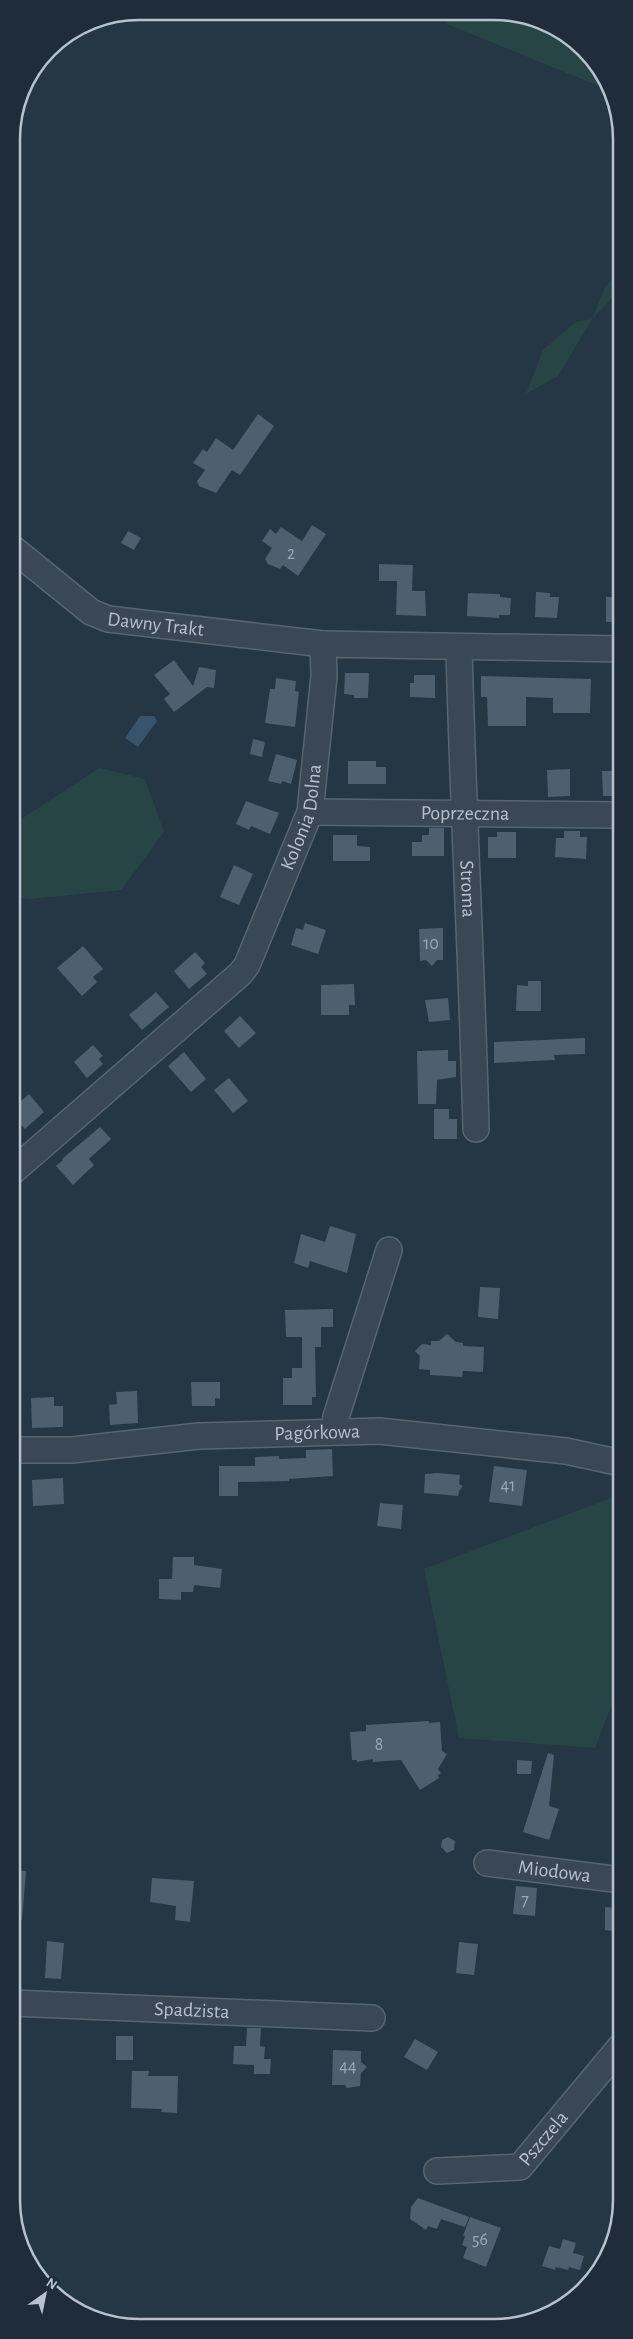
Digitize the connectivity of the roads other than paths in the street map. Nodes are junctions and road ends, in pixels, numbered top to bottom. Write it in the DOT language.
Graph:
graph roads {
  1 [pos="20,554"];
  2 [pos="322,644"];
  3 [pos="459,648"];
  4 [pos="613,649"];
  5 [pos="310,812"];
  6 [pos="463,813"];
  7 [pos="613,815"];
  8 [pos="476,1129"];
  9 [pos="20,1165"];
  10 [pos="389,1250"];
  11 [pos="334,1431"];
  12 [pos="20,1450"];
  13 [pos="613,1461"];
  14 [pos="487,1863"];
  15 [pos="613,1879"];
  16 [pos="20,2004"];
  17 [pos="372,2018"];
  18 [pos="613,2056"];
  19 [pos="437,2171"];
  1 -- 2 [label="street, Dawny Trakt"];
  2 -- 3 [label="street"];
  2 -- 5 [label="street, Kolonia Dolna"];
  3 -- 4 [label="street"];
  3 -- 6 [label="street, Stroma"];
  5 -- 6 [label="street, Poprzeczna"];
  5 -- 9 [label="street, Kolonia Dolna"];
  6 -- 7 [label="street, Poprzeczna"];
  6 -- 8 [label="street, Stroma"];
  10 -- 11 [label="street"];
  11 -- 12 [label="street, Pagórkowa"];
  11 -- 13 [label="street, Pagórkowa"];
  14 -- 15 [label="street, Miodowa"];
  16 -- 17 [label="street, Spadzista"];
  18 -- 19 [label="street, Pszczela"];
}
